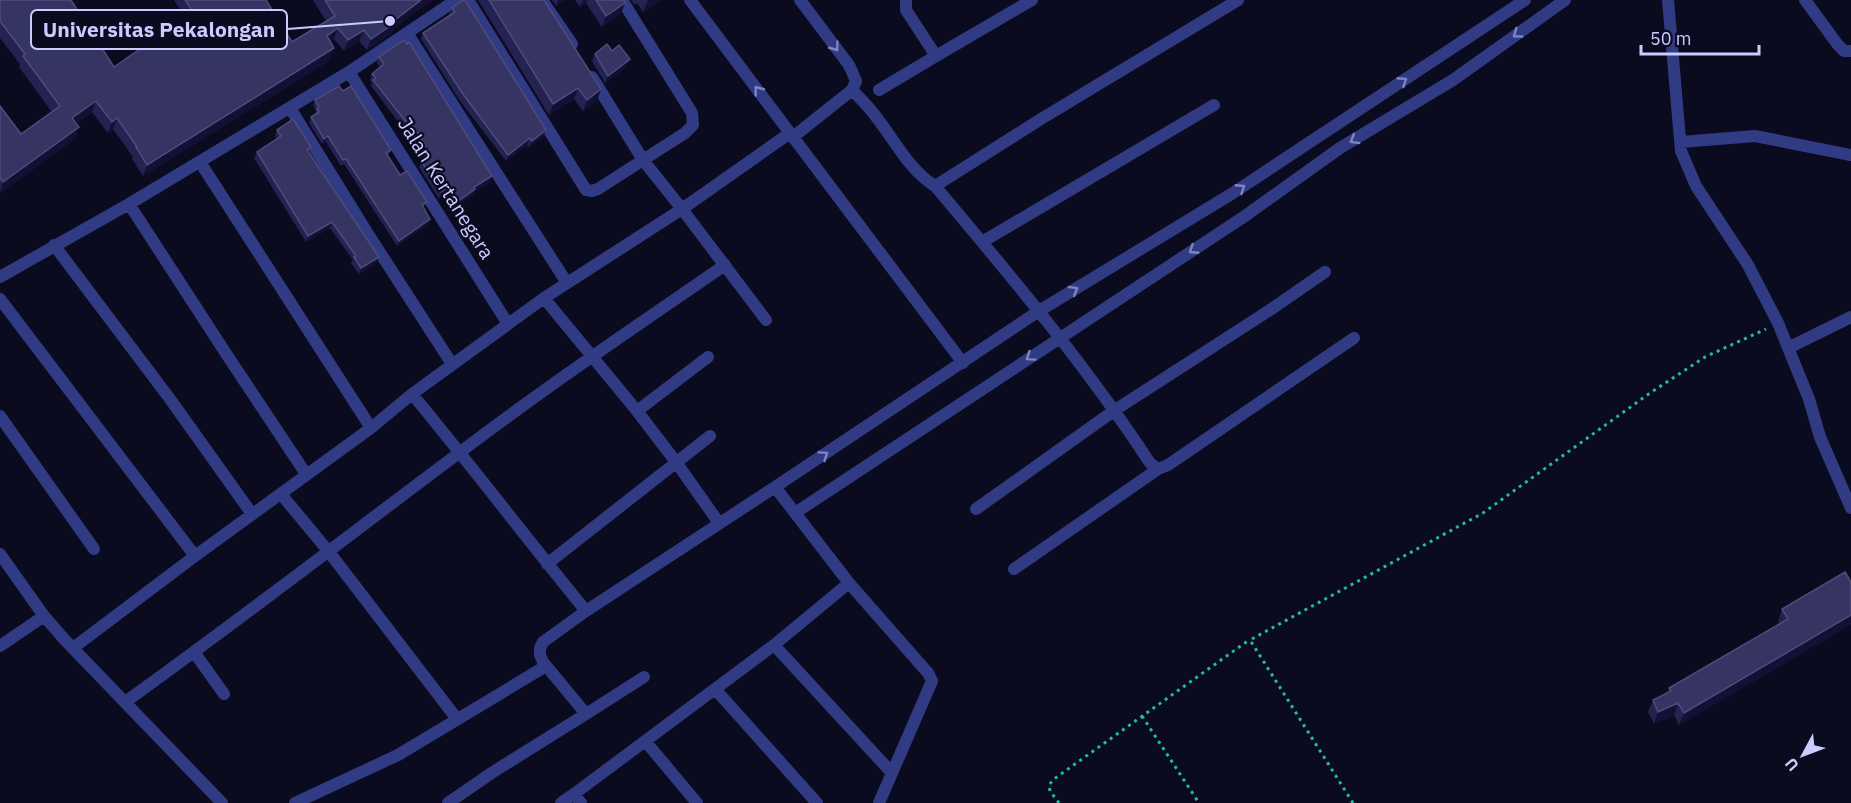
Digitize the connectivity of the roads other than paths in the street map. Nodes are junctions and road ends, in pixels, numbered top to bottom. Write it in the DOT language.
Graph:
graph roads {
  1 [pos="456,0"];
  2 [pos="468,0"];
  3 [pos="542,0"];
  4 [pos="622,0"];
  5 [pos="690,0"];
  6 [pos="800,0"];
  7 [pos="906,0"];
  8 [pos="1032,0"];
  9 [pos="1238,0"];
  10 [pos="1525,0"];
  11 [pos="1565,0"];
  12 [pos="1668,0"];
  13 [pos="1805,0"];
  14 [pos="407,33"];
  15 [pos="1851,51"];
  16 [pos="936,56"];
  17 [pos="349,72"];
  18 [pos="852,90"];
  19 [pos="879,90"];
  20 [pos="1214,105"];
  21 [pos="290,108"];
  22 [pos="792,135"];
  23 [pos="1681,146"];
  24 [pos="1851,154"];
  25 [pos="644,160"];
  26 [pos="200,162"];
  27 [pos="934,186"];
  28 [pos="129,204"];
  29 [pos="682,209"];
  30 [pos="982,242"];
  31 [pos="54,245"];
  32 [pos="725,265"];
  33 [pos="1325,272"];
  34 [pos="0,277"];
  35 [pos="567,283"];
  36 [pos="544,298"];
  37 [pos="0,299"];
  38 [pos="1039,311"];
  39 [pos="1851,317"];
  40 [pos="766,320"];
  41 [pos="508,324"];
  42 [pos="1061,337"];
  43 [pos="1354,338"];
  44 [pos="1788,348"];
  45 [pos="591,357"];
  46 [pos="708,357"];
  47 [pos="963,363"];
  48 [pos="453,364"];
  49 [pos="412,394"];
  50 [pos="1115,410"];
  51 [pos="637,411"];
  52 [pos="0,416"];
  53 [pos="371,428"];
  54 [pos="710,435"];
  55 [pos="460,452"];
  56 [pos="676,462"];
  57 [pos="1158,469"];
  58 [pos="306,474"];
  59 [pos="775,488"];
  60 [pos="281,494"];
  61 [pos="1851,508"];
  62 [pos="976,509"];
  63 [pos="795,513"];
  64 [pos="252,514"];
  65 [pos="719,523"];
  66 [pos="94,549"];
  67 [pos="329,552"];
  68 [pos="0,554"];
  69 [pos="195,556"];
  70 [pos="547,564"];
  71 [pos="1014,569"];
  72 [pos="849,583"];
  73 [pos="586,611"];
  74 [pos="44,616"];
  75 [pos="774,645"];
  76 [pos="0,646"];
  77 [pos="73,648"];
  78 [pos="194,652"];
  79 [pos="546,666"];
  80 [pos="644,677"];
  81 [pos="715,689"];
  82 [pos="224,693"];
  83 [pos="125,702"];
  84 [pos="586,714"];
  85 [pos="457,719"];
  86 [pos="645,742"];
  87 [pos="892,773"];
  88 [pos="578,799"];
  89 [pos="222,803"];
  90 [pos="295,803"];
  91 [pos="448,803"];
  92 [pos="561,803"];
  93 [pos="697,803"];
  94 [pos="817,803"];
  95 [pos="879,803"];
  1 -- 14 [label="street"];
  2 -- 25 [label="street"];
  3 -- 25 [label="street"];
  4 -- 25 [label="street"];
  22 -- 5 [label="street, one-way"];
  6 -- 18 [label="street, one-way"];
  7 -- 16 [label="street"];
  8 -- 16 [label="street"];
  9 -- 27 [label="street"];
  38 -- 10 [label="street, one-way"];
  11 -- 42 [label="street, one-way"];
  12 -- 23 [label="street"];
  13 -- 15 [label="street"];
  14 -- 17 [label="street"];
  14 -- 35 [label="street"];
  16 -- 19 [label="street"];
  17 -- 21 [label="street"];
  17 -- 41 [label="street, Jalan Kertanegara"];
  18 -- 22 [label="street"];
  18 -- 27 [label="street"];
  20 -- 30 [label="street"];
  21 -- 26 [label="street"];
  21 -- 48 [label="street"];
  22 -- 29 [label="street"];
  22 -- 47 [label="street"];
  23 -- 24 [label="street"];
  23 -- 44 [label="street"];
  25 -- 29 [label="street"];
  26 -- 28 [label="street"];
  26 -- 53 [label="street"];
  27 -- 30 [label="street"];
  28 -- 31 [label="street"];
  28 -- 58 [label="street"];
  29 -- 32 [label="street"];
  29 -- 35 [label="street"];
  30 -- 38 [label="street"];
  31 -- 34 [label="street"];
  31 -- 64 [label="street"];
  32 -- 40 [label="street"];
  32 -- 45 [label="street"];
  33 -- 50 [label="street"];
  35 -- 36 [label="street"];
  36 -- 41 [label="street"];
  36 -- 45 [label="street"];
  37 -- 69 [label="street"];
  38 -- 42 [label="street"];
  38 -- 47 [label="street"];
  39 -- 44 [label="street"];
  41 -- 48 [label="street"];
  42 -- 50 [label="street"];
  42 -- 63 [label="street, one-way"];
  43 -- 57 [label="street"];
  44 -- 61 [label="street"];
  45 -- 51 [label="street"];
  45 -- 55 [label="street"];
  46 -- 51 [label="street"];
  59 -- 47 [label="street, one-way"];
  48 -- 49 [label="street"];
  49 -- 53 [label="street"];
  49 -- 55 [label="street"];
  50 -- 57 [label="street"];
  50 -- 62 [label="street"];
  51 -- 56 [label="street"];
  52 -- 66 [label="street"];
  53 -- 58 [label="street"];
  54 -- 56 [label="street"];
  55 -- 67 [label="street"];
  55 -- 70 [label="street"];
  56 -- 65 [label="street"];
  56 -- 70 [label="street"];
  57 -- 71 [label="street"];
  58 -- 60 [label="street"];
  59 -- 63 [label="street"];
  59 -- 65 [label="street"];
  60 -- 64 [label="street"];
  60 -- 67 [label="street"];
  63 -- 72 [label="street"];
  64 -- 69 [label="street"];
  65 -- 73 [label="street"];
  67 -- 78 [label="street"];
  67 -- 85 [label="street"];
  68 -- 74 [label="street"];
  69 -- 77 [label="street"];
  70 -- 73 [label="street"];
  72 -- 75 [label="street"];
  72 -- 87 [label="street"];
  73 -- 79 [label="street"];
  74 -- 76 [label="street"];
  74 -- 77 [label="street"];
  75 -- 81 [label="street"];
  75 -- 87 [label="street"];
  77 -- 83 [label="street"];
  78 -- 82 [label="street"];
  78 -- 83 [label="street"];
  79 -- 84 [label="street"];
  79 -- 85 [label="street"];
  80 -- 84 [label="street"];
  81 -- 86 [label="street"];
  81 -- 94 [label="street"];
  83 -- 89 [label="street"];
  84 -- 91 [label="street"];
  85 -- 90 [label="street"];
  86 -- 88 [label="street"];
  86 -- 93 [label="street"];
  87 -- 95 [label="street"];
  88 -- 92 [label="street"];
}
